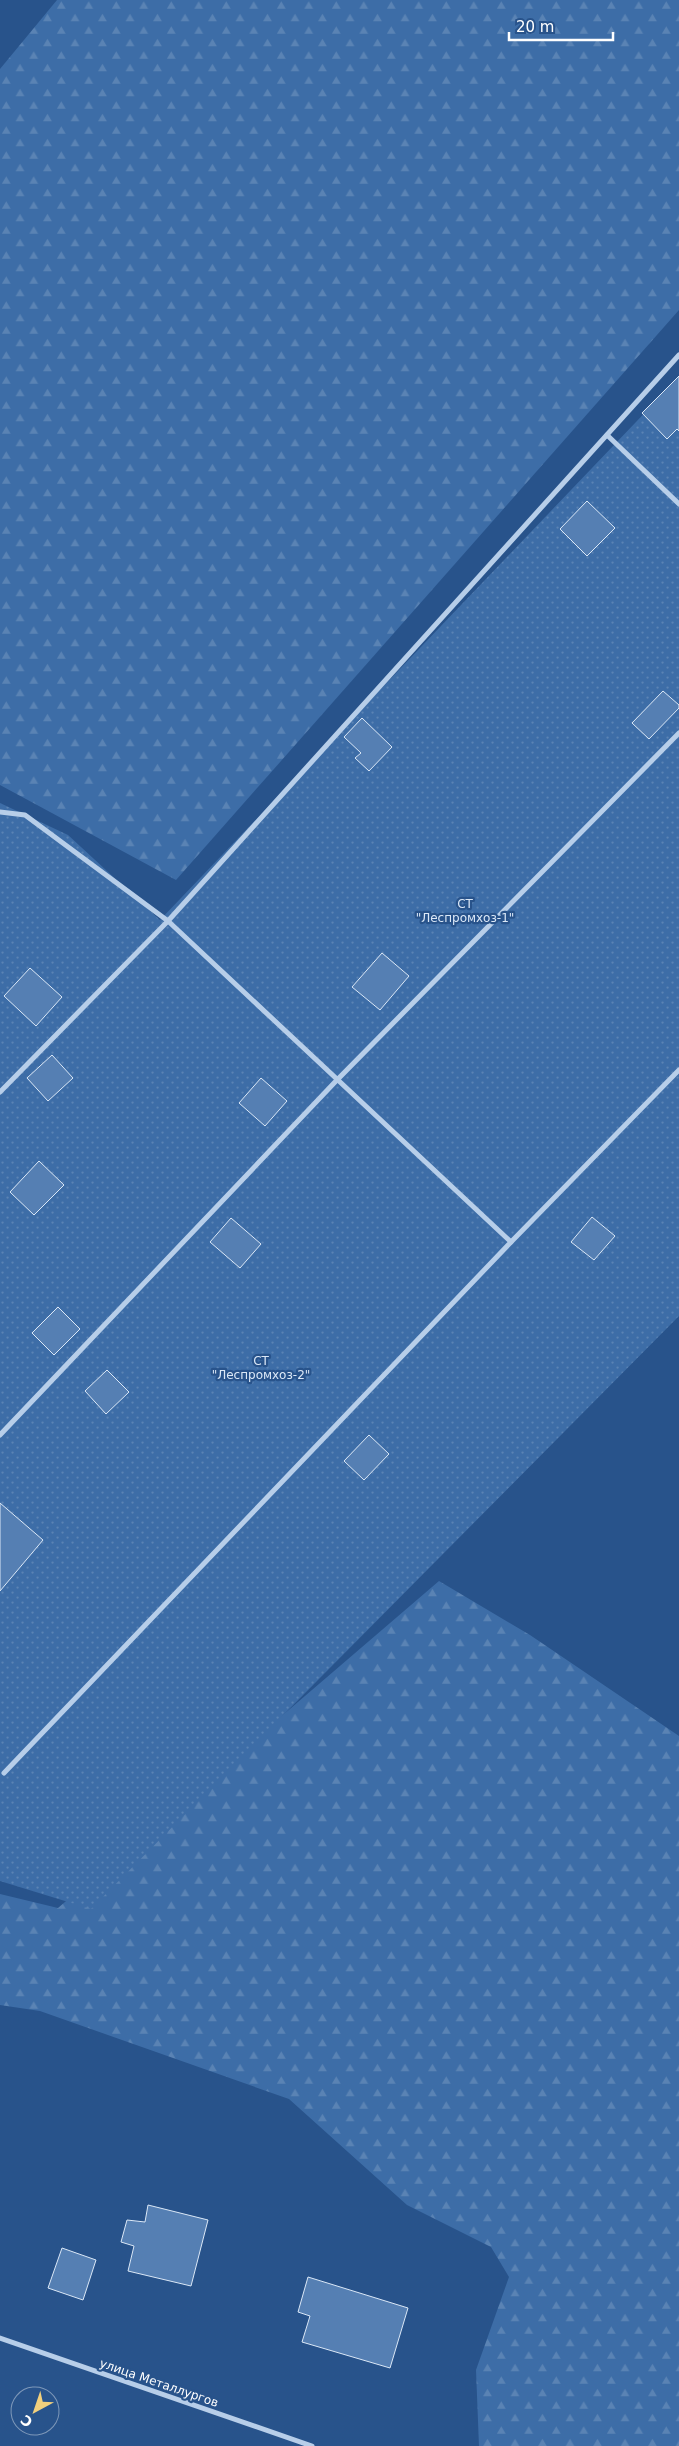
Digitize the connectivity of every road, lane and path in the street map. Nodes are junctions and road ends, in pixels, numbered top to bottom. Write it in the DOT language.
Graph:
graph roads {
  1 [pos="679,356"];
  2 [pos="607,435"];
  3 [pos="679,504"];
  4 [pos="679,732"];
  5 [pos="0,812"];
  6 [pos="168,921"];
  7 [pos="679,1070"];
  8 [pos="336,1081"];
  9 [pos="0,1092"];
  10 [pos="511,1242"];
  11 [pos="0,1435"];
  12 [pos="4,1773"];
  13 [pos="0,2338"];
  14 [pos="312,2446"];
  1 -- 2 [label="street"];
  2 -- 3 [label="street"];
  2 -- 6 [label="street"];
  4 -- 8 [label="street"];
  5 -- 6 [label="street"];
  6 -- 8 [label="street"];
  6 -- 9 [label="street"];
  7 -- 10 [label="street"];
  8 -- 10 [label="street"];
  8 -- 11 [label="street"];
  10 -- 12 [label="street"];
  13 -- 14 [label="street, улица Металлургов"];
}
